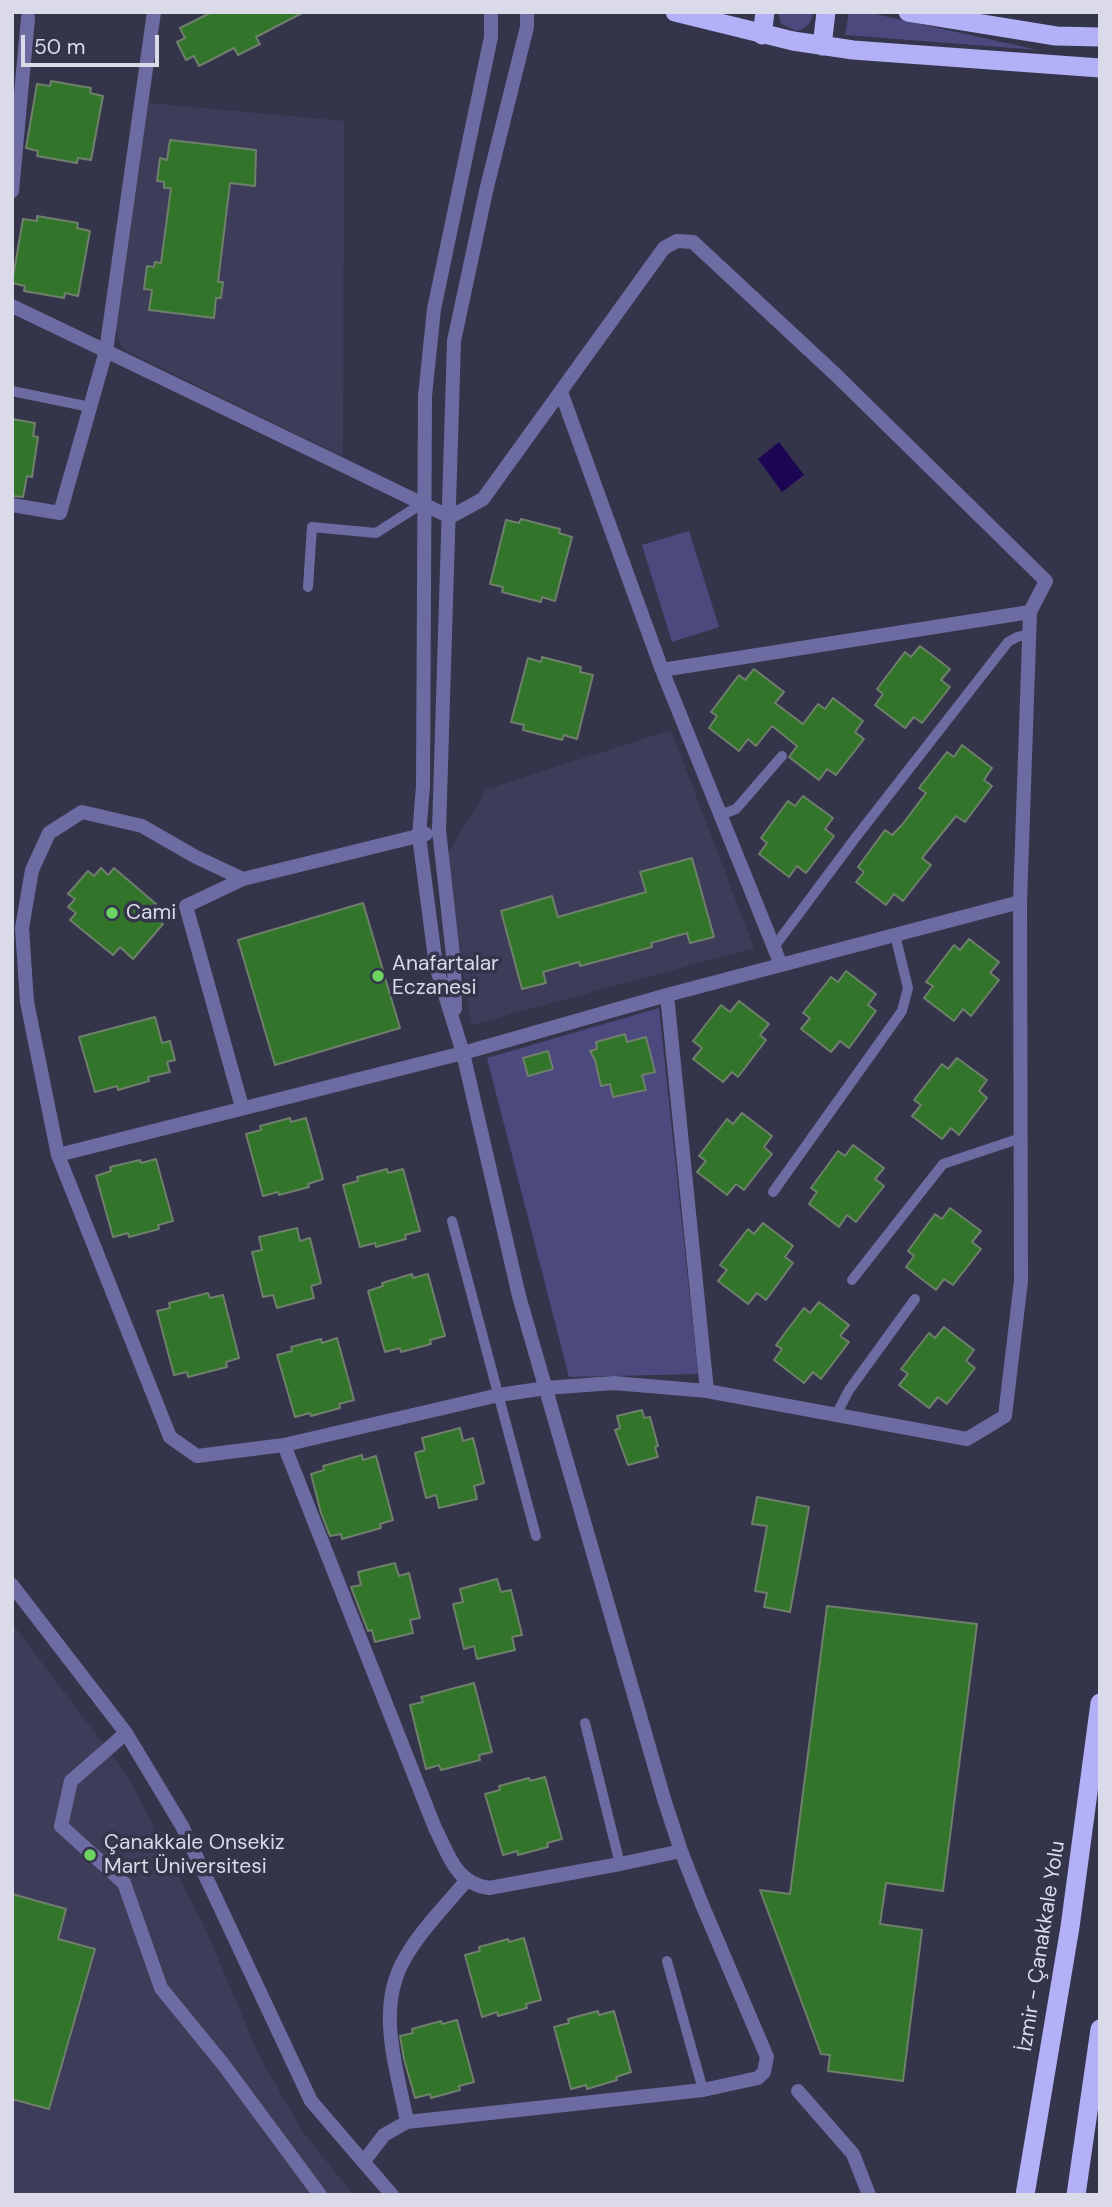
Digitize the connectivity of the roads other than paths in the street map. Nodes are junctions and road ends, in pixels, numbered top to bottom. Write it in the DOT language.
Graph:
graph roads {
  1 [pos="154,12"];
  2 [pos="491,12"];
  3 [pos="527,12"];
  4 [pos="675,12"];
  5 [pos="765,12"];
  6 [pos="826,12"];
  7 [pos="908,12"];
  8 [pos="28,18"];
  9 [pos="762,35"];
  10 [pos="1093,37"];
  11 [pos="822,46"];
  12 [pos="1092,68"];
  13 [pos="16,121"];
  14 [pos="12,191"];
  15 [pos="12,306"];
  16 [pos="106,351"];
  17 [pos="12,391"];
  18 [pos="561,392"];
  19 [pos="90,407"];
  20 [pos="423,503"];
  21 [pos="12,505"];
  22 [pos="450,517"];
  23 [pos="308,587"];
  24 [pos="1030,612"];
  25 [pos="1029,634"];
  26 [pos="662,670"];
  27 [pos="782,755"];
  28 [pos="720,815"];
  29 [pos="439,830"];
  30 [pos="419,836"];
  31 [pos="243,879"];
  32 [pos="1020,902"];
  33 [pos="895,935"];
  34 [pos="774,947"];
  35 [pos="781,965"];
  36 [pos="667,995"];
  37 [pos="456,1024"];
  38 [pos="463,1053"];
  39 [pos="242,1107"];
  40 [pos="1021,1138"];
  41 [pos="58,1156"];
  42 [pos="773,1192"];
  43 [pos="452,1221"];
  44 [pos="852,1280"];
  45 [pos="915,1299"];
  46 [pos="546,1388"];
  47 [pos="707,1391"];
  48 [pos="499,1395"];
  49 [pos="836,1415"];
  50 [pos="284,1445"];
  51 [pos="536,1536"];
  52 [pos="12,1585"];
  53 [pos="1100,1703"];
  54 [pos="585,1723"];
  55 [pos="126,1733"];
  56 [pos="681,1851"];
  57 [pos="620,1864"];
  58 [pos="466,1881"];
  59 [pos="667,1961"];
  60 [pos="1100,2029"];
  61 [pos="703,2090"];
  62 [pos="799,2091"];
  63 [pos="407,2122"];
  64 [pos="364,2161"];
  65 [pos="320,2195"];
  66 [pos="392,2195"];
  67 [pos="869,2195"];
  68 [pos="1025,2195"];
  69 [pos="1076,2195"];
  1 -- 16 [label="street"];
  2 -- 20 [label="street"];
  3 -- 22 [label="street"];
  4 -- 9 [label="highway"];
  5 -- 9 [label="highway"];
  6 -- 11 [label="highway"];
  7 -- 10 [label="highway"];
  8 -- 13 [label="street"];
  9 -- 11 [label="highway"];
  11 -- 12 [label="highway"];
  13 -- 14 [label="street"];
  15 -- 16 [label="street"];
  16 -- 19 [label="street"];
  16 -- 20 [label="street"];
  17 -- 19 [label="lane"];
  18 -- 22 [label="street"];
  18 -- 24 [label="street"];
  18 -- 26 [label="street"];
  19 -- 21 [label="street"];
  20 -- 22 [label="street"];
  20 -- 23 [label="lane"];
  20 -- 30 [label="street"];
  22 -- 29 [label="street"];
  24 -- 25 [label="street"];
  24 -- 26 [label="street"];
  25 -- 32 [label="street"];
  25 -- 34 [label="lane"];
  26 -- 28 [label="street"];
  27 -- 28 [label="lane"];
  28 -- 34 [label="street"];
  29 -- 30 [label="street"];
  29 -- 37 [label="street"];
  30 -- 31 [label="street"];
  30 -- 37 [label="street"];
  31 -- 39 [label="street"];
  31 -- 41 [label="street"];
  32 -- 33 [label="street"];
  32 -- 40 [label="street"];
  33 -- 35 [label="street"];
  33 -- 42 [label="lane"];
  34 -- 35 [label="street"];
  35 -- 36 [label="street"];
  36 -- 38 [label="street"];
  36 -- 47 [label="street"];
  37 -- 38 [label="street"];
  38 -- 39 [label="street"];
  38 -- 46 [label="street"];
  39 -- 41 [label="street"];
  40 -- 44 [label="lane"];
  40 -- 49 [label="street"];
  41 -- 50 [label="street"];
  43 -- 48 [label="lane"];
  45 -- 49 [label="lane"];
  46 -- 47 [label="street"];
  46 -- 48 [label="street"];
  46 -- 56 [label="street"];
  47 -- 49 [label="street"];
  48 -- 50 [label="street"];
  48 -- 51 [label="lane"];
  50 -- 58 [label="street"];
  52 -- 55 [label="street"];
  53 -- 68 [label="highway, İzmir - Çanakkale Yolu"];
  54 -- 57 [label="lane"];
  55 -- 64 [label="street"];
  55 -- 65 [label="street"];
  56 -- 57 [label="street"];
  56 -- 61 [label="street"];
  57 -- 58 [label="street"];
  58 -- 63 [label="street"];
  59 -- 61 [label="lane"];
  60 -- 69 [label="highway"];
  61 -- 63 [label="street"];
  62 -- 67 [label="street"];
  63 -- 64 [label="street"];
  64 -- 66 [label="street"];
}
